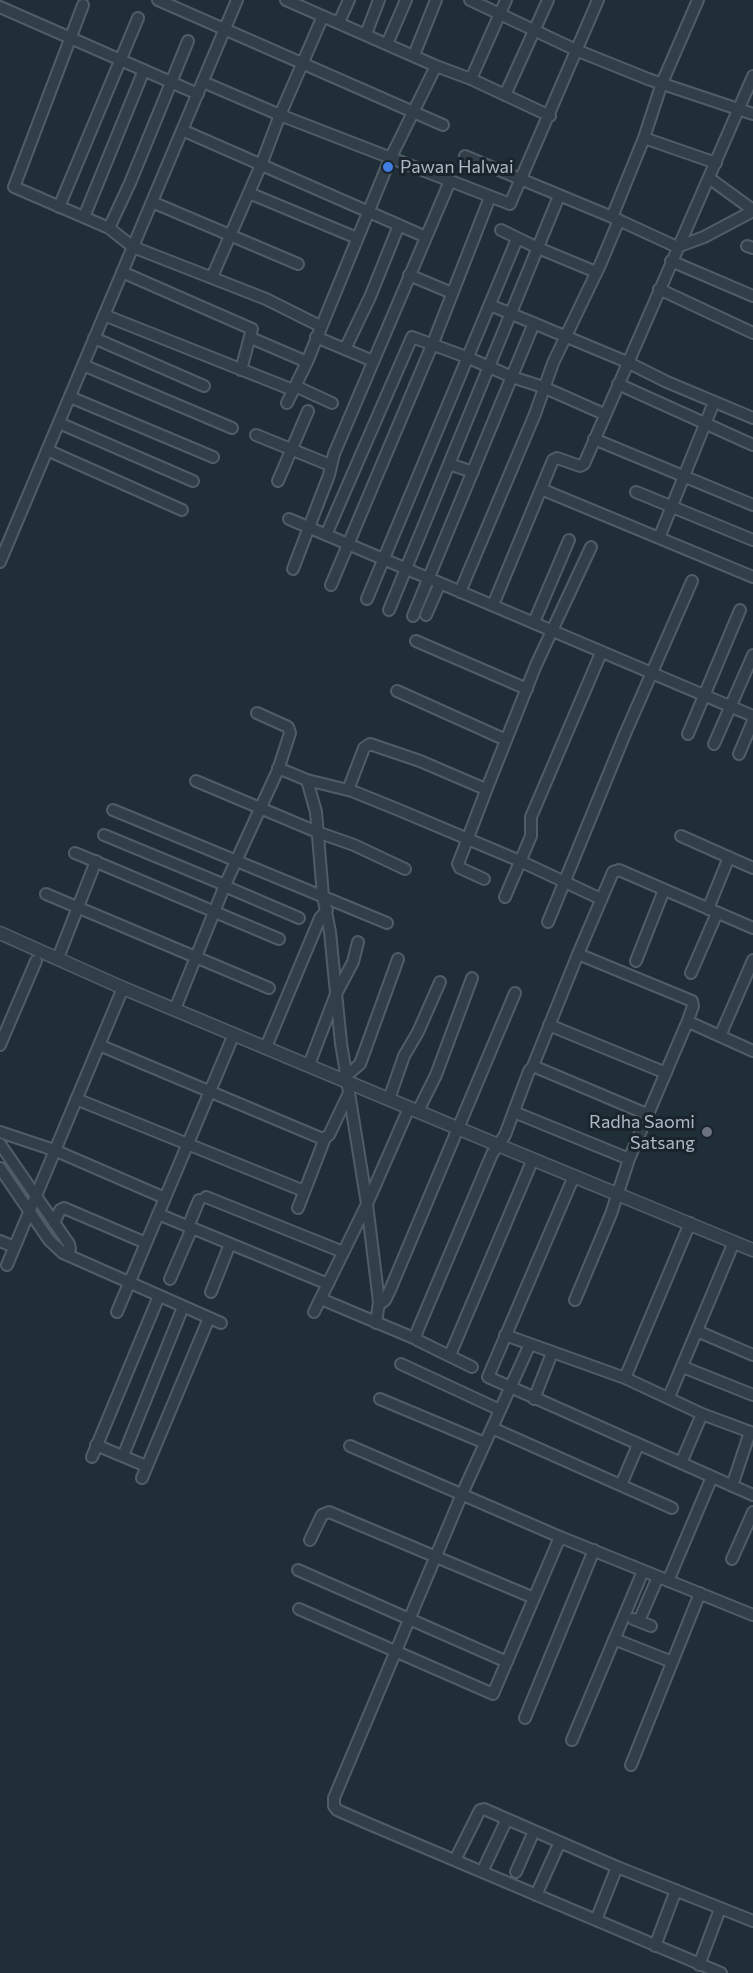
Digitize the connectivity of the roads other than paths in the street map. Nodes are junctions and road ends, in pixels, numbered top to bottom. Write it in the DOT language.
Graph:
graph roads {
  1 [pos="158,0"];
  2 [pos="186,0"];
  3 [pos="237,0"];
  4 [pos="286,0"];
  5 [pos="349,0"];
  6 [pos="379,0"];
  7 [pos="406,0"];
  8 [pos="436,0"];
  9 [pos="470,0"];
  10 [pos="506,0"];
  11 [pos="548,0"];
  12 [pos="598,0"];
  13 [pos="698,0"];
  14 [pos="83,5"];
  15 [pos="0,7"];
  16 [pos="500,12"];
  17 [pos="191,14"];
  18 [pos="323,16"];
  19 [pos="138,18"];
  20 [pos="339,22"];
  21 [pos="225,28"];
  22 [pos="534,30"];
  23 [pos="366,34"];
  24 [pos="69,37"];
  25 [pos="188,40"];
  26 [pos="387,44"];
  27 [pos="576,50"];
  28 [pos="414,56"];
  29 [pos="120,59"];
  30 [pos="303,63"];
  31 [pos="436,66"];
  32 [pos="144,70"];
  33 [pos="753,76"];
  34 [pos="471,79"];
  35 [pos="170,82"];
  36 [pos="203,82"];
  37 [pos="662,83"];
  38 [pos="198,94"];
  39 [pos="505,95"];
  40 [pos="738,109"];
  41 [pos="414,112"];
  42 [pos="753,114"];
  43 [pos="280,115"];
  44 [pos="550,116"];
  45 [pos="443,125"];
  46 [pos="182,130"];
  47 [pos="644,138"];
  48 [pos="465,156"];
  49 [pos="390,159"];
  50 [pos="716,163"];
  51 [pos="261,165"];
  52 [pos="709,178"];
  53 [pos="522,179"];
  54 [pos="450,181"];
  55 [pos="249,192"];
  56 [pos="559,196"];
  57 [pos="490,197"];
  58 [pos="152,202"];
  59 [pos="59,207"];
  60 [pos="367,210"];
  61 [pos="753,210"];
  62 [pos="84,217"];
  63 [pos="615,219"];
  64 [pos="399,225"];
  65 [pos="109,228"];
  66 [pos="501,230"];
  67 [pos="230,235"];
  68 [pos="426,237"];
  69 [pos="357,238"];
  70 [pos="517,239"];
  71 [pos="133,247"];
  72 [pos="677,247"];
  73 [pos="538,248"];
  74 [pos="671,261"];
  75 [pos="298,264"];
  76 [pos="123,272"];
  77 [pos="596,272"];
  78 [pos="409,275"];
  79 [pos="212,277"];
  80 [pos="659,289"];
  81 [pos="452,292"];
  82 [pos="753,296"];
  83 [pos="490,305"];
  84 [pos="512,314"];
  85 [pos="104,315"];
  86 [pos="534,323"];
  87 [pos="318,332"];
  88 [pos="753,333"];
  89 [pos="565,337"];
  90 [pos="94,338"];
  91 [pos="251,338"];
  92 [pos="433,343"];
  93 [pos="345,350"];
  94 [pos="469,358"];
  95 [pos="374,361"];
  96 [pos="307,362"];
  97 [pos="627,362"];
  98 [pos="83,365"];
  99 [pos="488,367"];
  100 [pos="241,370"];
  101 [pos="512,377"];
  102 [pos="618,384"];
  103 [pos="204,386"];
  104 [pos="543,387"];
  105 [pos="294,388"];
  106 [pos="70,397"];
  107 [pos="714,402"];
  108 [pos="287,403"];
  109 [pos="332,404"];
  110 [pos="308,411"];
  111 [pos="604,414"];
  112 [pos="753,418"];
  113 [pos="59,423"];
  114 [pos="705,424"];
  115 [pos="232,428"];
  116 [pos="256,435"];
  117 [pos="594,439"];
  118 [pos="753,446"];
  119 [pos="47,450"];
  120 [pos="292,451"];
  121 [pos="213,457"];
  122 [pos="449,464"];
  123 [pos="330,465"];
  124 [pos="472,472"];
  125 [pos="683,476"];
  126 [pos="193,481"];
  127 [pos="278,481"];
  128 [pos="541,489"];
  129 [pos="636,492"];
  130 [pos="753,505"];
  131 [pos="671,506"];
  132 [pos="182,510"];
  133 [pos="289,519"];
  134 [pos="308,527"];
  135 [pos="326,535"];
  136 [pos="659,538"];
  137 [pos="569,540"];
  138 [pos="753,540"];
  139 [pos="349,544"];
  140 [pos="591,547"];
  141 [pos="383,558"];
  142 [pos="0,562"];
  143 [pos="293,568"];
  144 [pos="406,568"];
  145 [pos="753,576"];
  146 [pos="427,578"];
  147 [pos="692,580"];
  148 [pos="440,583"];
  149 [pos="331,585"];
  150 [pos="460,592"];
  151 [pos="367,599"];
  152 [pos="493,605"];
  153 [pos="389,610"];
  154 [pos="740,610"];
  155 [pos="426,615"];
  156 [pos="413,616"];
  157 [pos="534,622"];
  158 [pos="553,631"];
  159 [pos="416,641"];
  160 [pos="601,653"];
  161 [pos="753,655"];
  162 [pos="652,674"];
  163 [pos="527,689"];
  164 [pos="397,691"];
  165 [pos="705,695"];
  166 [pos="731,707"];
  167 [pos="257,713"];
  168 [pos="753,716"];
  169 [pos="753,721"];
  170 [pos="687,734"];
  171 [pos="506,740"];
  172 [pos="714,744"];
  173 [pos="739,754"];
  174 [pos="278,768"];
  175 [pos="307,780"];
  176 [pos="196,781"];
  177 [pos="487,788"];
  178 [pos="348,790"];
  179 [pos="261,809"];
  180 [pos="113,810"];
  181 [pos="317,832"];
  182 [pos="104,835"];
  183 [pos="681,836"];
  184 [pos="468,840"];
  185 [pos="75,853"];
  186 [pos="729,857"];
  187 [pos="96,861"];
  188 [pos="520,861"];
  189 [pos="236,862"];
  190 [pos="753,868"];
  191 [pos="405,869"];
  192 [pos="484,879"];
  193 [pos="565,881"];
  194 [pos="225,885"];
  195 [pos="664,890"];
  196 [pos="46,894"];
  197 [pos="323,896"];
  198 [pos="506,897"];
  199 [pos="601,899"];
  200 [pos="79,908"];
  201 [pos="327,910"];
  202 [pos="215,911"];
  203 [pos="712,911"];
  204 [pos="299,918"];
  205 [pos="387,922"];
  206 [pos="548,922"];
  207 [pos="753,928"];
  208 [pos="0,933"];
  209 [pos="279,939"];
  210 [pos="358,942"];
  211 [pos="578,954"];
  212 [pos="197,957"];
  213 [pos="58,958"];
  214 [pos="398,959"];
  215 [pos="753,960"];
  216 [pos="636,961"];
  217 [pos="36,962"];
  218 [pos="690,973"];
  219 [pos="472,978"];
  220 [pos="440,982"];
  221 [pos="123,988"];
  222 [pos="268,988"];
  223 [pos="515,993"];
  224 [pos="336,994"];
  225 [pos="175,1009"];
  226 [pos="687,1023"];
  227 [pos="549,1024"];
  228 [pos="234,1034"];
  229 [pos="720,1036"];
  230 [pos="0,1045"];
  231 [pos="99,1045"];
  232 [pos="266,1047"];
  233 [pos="753,1051"];
  234 [pos="309,1065"];
  235 [pos="533,1066"];
  236 [pos="666,1073"];
  237 [pos="348,1083"];
  238 [pos="210,1090"];
  239 [pos="76,1099"];
  240 [pos="389,1099"];
  241 [pos="414,1109"];
  242 [pos="514,1112"];
  243 [pos="649,1115"];
  244 [pos="459,1129"];
  245 [pos="0,1132"];
  246 [pos="325,1138"];
  247 [pos="0,1144"];
  248 [pos="188,1144"];
  249 [pos="498,1145"];
  250 [pos="54,1150"];
  251 [pos="533,1159"];
  252 [pos="628,1159"];
  253 [pos="0,1168"];
  254 [pos="574,1176"];
  255 [pos="0,1185"];
  256 [pos="304,1191"];
  257 [pos="17,1192"];
  258 [pos="617,1194"];
  259 [pos="36,1195"];
  260 [pos="165,1198"];
  261 [pos="367,1204"];
  262 [pos="298,1208"];
  263 [pos="29,1210"];
  264 [pos="158,1214"];
  265 [pos="54,1223"];
  266 [pos="690,1223"];
  267 [pos="190,1227"];
  268 [pos="0,1241"];
  269 [pos="734,1242"];
  270 [pos="146,1244"];
  271 [pos="230,1244"];
  272 [pos="14,1247"];
  273 [pos="753,1250"];
  274 [pos="343,1252"];
  275 [pos="68,1255"];
  276 [pos="7,1265"];
  277 [pos="170,1279"];
  278 [pos="129,1283"];
  279 [pos="328,1284"];
  280 [pos="211,1292"];
  281 [pos="159,1296"];
  282 [pos="321,1299"];
  283 [pos="575,1300"];
  284 [pos="379,1305"];
  285 [pos="183,1307"];
  286 [pos="117,1312"];
  287 [pos="314,1312"];
  288 [pos="209,1318"];
  289 [pos="221,1323"];
  290 [pos="376,1323"];
  291 [pos="697,1331"];
  292 [pos="505,1335"];
  293 [pos="416,1339"];
  294 [pos="530,1344"];
  295 [pos="552,1353"];
  296 [pos="450,1355"];
  297 [pos="753,1355"];
  298 [pos="401,1364"];
  299 [pos="472,1367"];
  300 [pos="683,1367"];
  301 [pos="625,1378"];
  302 [pos="511,1389"];
  303 [pos="753,1395"];
  304 [pos="669,1397"];
  305 [pos="380,1399"];
  306 [pos="534,1399"];
  307 [pos="500,1410"];
  308 [pos="702,1414"];
  309 [pos="492,1428"];
  310 [pos="751,1433"];
  311 [pos="485,1443"];
  312 [pos="96,1444"];
  313 [pos="638,1445"];
  314 [pos="350,1446"];
  315 [pos="123,1456"];
  316 [pos="92,1457"];
  317 [pos="681,1463"];
  318 [pos="146,1466"];
  319 [pos="712,1477"];
  320 [pos="141,1478"];
  321 [pos="621,1485"];
  322 [pos="732,1486"];
  323 [pos="462,1494"];
  324 [pos="753,1495"];
  325 [pos="672,1508"];
  326 [pos="753,1512"];
  327 [pos="560,1537"];
  328 [pos="310,1540"];
  329 [pos="594,1550"];
  330 [pos="437,1556"];
  331 [pos="732,1559"];
  332 [pos="298,1570"];
  333 [pos="642,1571"];
  334 [pos="663,1579"];
  335 [pos="700,1593"];
  336 [pos="534,1598"];
  337 [pos="299,1609"];
  338 [pos="624,1615"];
  339 [pos="753,1615"];
  340 [pos="410,1620"];
  341 [pos="639,1621"];
  342 [pos="651,1626"];
  343 [pos="614,1639"];
  344 [pos="397,1650"];
  345 [pos="507,1662"];
  346 [pos="672,1662"];
  347 [pos="525,1718"];
  348 [pos="572,1740"];
  349 [pos="631,1765"];
  350 [pos="507,1819"];
  351 [pos="534,1831"];
  352 [pos="560,1842"];
  353 [pos="455,1860"];
  354 [pos="617,1866"];
  355 [pos="482,1872"];
  356 [pos="516,1872"];
  357 [pos="676,1890"];
  358 [pos="536,1895"];
  359 [pos="720,1909"];
  360 [pos="597,1920"];
  361 [pos="753,1921"];
  362 [pos="655,1946"];
  363 [pos="699,1965"];
  364 [pos="721,1973"];
  1 -- 17 [label="street"];
  2 -- 17 [label="street"];
  3 -- 21 [label="street"];
  4 -- 18 [label="street"];
  5 -- 20 [label="street"];
  6 -- 23 [label="street"];
  7 -- 26 [label="street"];
  8 -- 28 [label="street"];
  9 -- 16 [label="street"];
  10 -- 16 [label="street"];
  11 -- 22 [label="street"];
  12 -- 27 [label="street"];
  13 -- 37 [label="street"];
  14 -- 24 [label="street"];
  15 -- 24 [label="street"];
  16 -- 22 [label="street"];
  16 -- 34 [label="street"];
  17 -- 21 [label="street"];
  18 -- 20 [label="street"];
  18 -- 30 [label="street"];
  19 -- 29 [label="street"];
  20 -- 23 [label="street"];
  21 -- 30 [label="street"];
  21 -- 36 [label="street"];
  22 -- 27 [label="street"];
  22 -- 39 [label="street"];
  23 -- 26 [label="street"];
  24 -- 29 [label="street"];
  24 -- 59 [label="street"];
  25 -- 35 [label="street"];
  26 -- 28 [label="street"];
  27 -- 37 [label="street"];
  27 -- 44 [label="street"];
  28 -- 31 [label="street"];
  29 -- 32 [label="street"];
  29 -- 59 [label="street"];
  30 -- 41 [label="street"];
  30 -- 43 [label="street"];
  31 -- 34 [label="street"];
  31 -- 41 [label="street"];
  32 -- 35 [label="street"];
  32 -- 62 [label="street"];
  33 -- 40 [label="street"];
  34 -- 39 [label="street"];
  35 -- 38 [label="street"];
  35 -- 65 [label="street"];
  36 -- 38 [label="street"];
  36 -- 43 [label="street"];
  37 -- 40 [label="street"];
  37 -- 47 [label="street"];
  38 -- 46 [label="street"];
  39 -- 44 [label="street"];
  40 -- 42 [label="street"];
  40 -- 50 [label="street"];
  41 -- 45 [label="street"];
  41 -- 49 [label="street"];
  43 -- 49 [label="street"];
  43 -- 51 [label="street"];
  44 -- 53 [label="street"];
  46 -- 51 [label="street"];
  46 -- 58 [label="street"];
  47 -- 50 [label="street"];
  47 -- 63 [label="street"];
  48 -- 53 [label="street"];
  49 -- 54 [label="street"];
  49 -- 60 [label="street"];
  50 -- 52 [label="street"];
  51 -- 55 [label="street"];
  51 -- 60 [label="street"];
  52 -- 61 [label="street"];
  52 -- 72 [label="street"];
  53 -- 56 [label="street"];
  53 -- 57 [label="street"];
  54 -- 57 [label="street"];
  54 -- 68 [label="street"];
  55 -- 67 [label="street"];
  55 -- 69 [label="street"];
  56 -- 63 [label="street"];
  56 -- 73 [label="street"];
  57 -- 81 [label="street"];
  58 -- 67 [label="street"];
  58 -- 71 [label="street"];
  59 -- 62 [label="street"];
  60 -- 64 [label="street"];
  60 -- 69 [label="street"];
  61 -- 72 [label="street"];
  62 -- 65 [label="street"];
  63 -- 72 [label="street"];
  63 -- 77 [label="street"];
  64 -- 68 [label="street"];
  64 -- 93 [label="street"];
  65 -- 71 [label="street"];
  66 -- 70 [label="street"];
  67 -- 75 [label="street"];
  67 -- 79 [label="street"];
  68 -- 78 [label="street"];
  69 -- 87 [label="street"];
  70 -- 73 [label="street"];
  70 -- 83 [label="street"];
  71 -- 76 [label="street"];
  71 -- 79 [label="street"];
  72 -- 74 [label="street"];
  73 -- 77 [label="street"];
  73 -- 84 [label="street"];
  74 -- 80 [label="street"];
  74 -- 82 [label="street"];
  76 -- 85 [label="street"];
  76 -- 91 [label="street"];
  77 -- 89 [label="street"];
  78 -- 81 [label="street"];
  78 -- 95 [label="street"];
  79 -- 87 [label="street"];
  80 -- 88 [label="street"];
  80 -- 97 [label="street"];
  81 -- 92 [label="street"];
  83 -- 84 [label="street"];
  83 -- 94 [label="street"];
  84 -- 86 [label="street"];
  84 -- 99 [label="street"];
  85 -- 90 [label="street"];
  85 -- 100 [label="street"];
  86 -- 89 [label="street"];
  86 -- 101 [label="street"];
  87 -- 93 [label="street"];
  87 -- 96 [label="street"];
  89 -- 97 [label="street"];
  89 -- 104 [label="street"];
  90 -- 98 [label="street"];
  90 -- 103 [label="street"];
  91 -- 96 [label="street"];
  91 -- 100 [label="street"];
  92 -- 94 [label="street"];
  92 -- 135 [label="street"];
  92 -- 139 [label="street"];
  93 -- 95 [label="street"];
  94 -- 99 [label="street"];
  94 -- 141 [label="street"];
  95 -- 123 [label="street"];
  96 -- 105 [label="street"];
  97 -- 102 [label="street"];
  97 -- 107 [label="street"];
  98 -- 106 [label="street"];
  98 -- 115 [label="street"];
  99 -- 101 [label="street"];
  99 -- 122 [label="street"];
  100 -- 105 [label="street"];
  101 -- 104 [label="street"];
  101 -- 124 [label="street"];
  102 -- 111 [label="street"];
  102 -- 114 [label="street"];
  104 -- 111 [label="street"];
  104 -- 150 [label="street"];
  105 -- 108 [label="street"];
  105 -- 109 [label="street"];
  106 -- 113 [label="street"];
  106 -- 121 [label="street"];
  107 -- 112 [label="street"];
  107 -- 114 [label="street"];
  110 -- 120 [label="street"];
  111 -- 117 [label="street"];
  113 -- 119 [label="street"];
  113 -- 126 [label="street"];
  114 -- 118 [label="street"];
  114 -- 125 [label="street"];
  116 -- 120 [label="street"];
  117 -- 125 [label="street"];
  117 -- 128 [label="street"];
  119 -- 132 [label="street"];
  119 -- 142 [label="street"];
  120 -- 123 [label="street"];
  120 -- 127 [label="street"];
  122 -- 124 [label="street"];
  122 -- 144 [label="street"];
  123 -- 134 [label="street"];
  124 -- 146 [label="street"];
  125 -- 130 [label="street"];
  125 -- 131 [label="street"];
  128 -- 136 [label="street"];
  128 -- 152 [label="street"];
  129 -- 131 [label="street"];
  131 -- 136 [label="street"];
  131 -- 138 [label="street"];
  133 -- 134 [label="street"];
  134 -- 135 [label="street"];
  134 -- 143 [label="street"];
  135 -- 139 [label="street"];
  136 -- 145 [label="street"];
  137 -- 157 [label="street"];
  139 -- 141 [label="street"];
  139 -- 149 [label="street"];
  140 -- 158 [label="street"];
  141 -- 144 [label="street"];
  141 -- 151 [label="street"];
  144 -- 146 [label="street"];
  144 -- 153 [label="street"];
  146 -- 148 [label="street"];
  146 -- 156 [label="street"];
  147 -- 162 [label="street"];
  148 -- 150 [label="street"];
  148 -- 155 [label="street"];
  150 -- 152 [label="street"];
  152 -- 157 [label="street"];
  154 -- 165 [label="street"];
  157 -- 158 [label="street"];
  158 -- 160 [label="street"];
  158 -- 163 [label="street"];
  159 -- 163 [label="street"];
  160 -- 162 [label="street"];
  160 -- 188 [label="street"];
  161 -- 166 [label="street"];
  162 -- 165 [label="street"];
  162 -- 193 [label="street"];
  163 -- 171 [label="street"];
  164 -- 171 [label="street"];
  165 -- 166 [label="street"];
  165 -- 170 [label="street"];
  166 -- 168 [label="street"];
  166 -- 172 [label="street"];
  167 -- 174 [label="street"];
  169 -- 173 [label="street"];
  171 -- 177 [label="street"];
  174 -- 175 [label="street"];
  174 -- 179 [label="street"];
  175 -- 178 [label="street"];
  175 -- 181 [label="street"];
  176 -- 179 [label="street"];
  177 -- 178 [label="street"];
  177 -- 184 [label="street"];
  178 -- 184 [label="street"];
  179 -- 181 [label="street"];
  179 -- 189 [label="street"];
  180 -- 189 [label="street"];
  181 -- 191 [label="street"];
  181 -- 197 [label="street"];
  182 -- 194 [label="street"];
  183 -- 186 [label="street"];
  184 -- 188 [label="street"];
  184 -- 192 [label="street"];
  185 -- 187 [label="street"];
  186 -- 190 [label="street"];
  186 -- 203 [label="street"];
  187 -- 200 [label="street"];
  187 -- 202 [label="street"];
  188 -- 193 [label="street"];
  188 -- 198 [label="street"];
  189 -- 194 [label="street"];
  189 -- 197 [label="street"];
  193 -- 199 [label="street"];
  193 -- 206 [label="street"];
  194 -- 202 [label="street"];
  194 -- 204 [label="street"];
  195 -- 199 [label="street"];
  195 -- 203 [label="street"];
  195 -- 216 [label="street"];
  196 -- 200 [label="street"];
  197 -- 201 [label="street"];
  197 -- 205 [label="street"];
  199 -- 211 [label="street"];
  200 -- 212 [label="street"];
  200 -- 213 [label="street"];
  201 -- 224 [label="street"];
  201 -- 232 [label="street"];
  202 -- 209 [label="street"];
  202 -- 212 [label="street"];
  203 -- 207 [label="street"];
  203 -- 218 [label="street"];
  208 -- 213 [label="street"];
  210 -- 224 [label="street"];
  211 -- 226 [label="street"];
  211 -- 227 [label="street"];
  212 -- 222 [label="street"];
  212 -- 225 [label="street"];
  213 -- 221 [label="street"];
  214 -- 237 [label="street"];
  215 -- 229 [label="street"];
  217 -- 230 [label="street"];
  219 -- 241 [label="street"];
  220 -- 240 [label="street"];
  221 -- 225 [label="street"];
  221 -- 231 [label="street"];
  223 -- 244 [label="street"];
  224 -- 234 [label="street"];
  224 -- 237 [label="street"];
  225 -- 228 [label="street"];
  226 -- 229 [label="street"];
  226 -- 236 [label="street"];
  227 -- 235 [label="street"];
  227 -- 236 [label="street"];
  228 -- 232 [label="street"];
  228 -- 238 [label="street"];
  229 -- 233 [label="street"];
  231 -- 238 [label="street"];
  231 -- 239 [label="street"];
  232 -- 234 [label="street"];
  234 -- 237 [label="street"];
  235 -- 242 [label="street"];
  235 -- 243 [label="street"];
  236 -- 243 [label="street"];
  237 -- 240 [label="street"];
  237 -- 246 [label="street"];
  237 -- 261 [label="street"];
  238 -- 246 [label="street"];
  238 -- 248 [label="street"];
  239 -- 248 [label="street"];
  239 -- 250 [label="street"];
  240 -- 241 [label="street"];
  241 -- 244 [label="street"];
  241 -- 261 [label="street"];
  242 -- 249 [label="street"];
  242 -- 252 [label="street"];
  243 -- 252 [label="street"];
  244 -- 249 [label="street"];
  244 -- 284 [label="street"];
  245 -- 250 [label="street"];
  246 -- 256 [label="street"];
  247 -- 259 [label="street"];
  248 -- 256 [label="street"];
  248 -- 260 [label="street"];
  249 -- 251 [label="street"];
  249 -- 293 [label="street"];
  250 -- 259 [label="street"];
  250 -- 260 [label="street"];
  251 -- 254 [label="street"];
  251 -- 296 [label="street"];
  252 -- 258 [label="street"];
  253 -- 257 [label="street"];
  254 -- 258 [label="street"];
  254 -- 292 [label="street"];
  255 -- 257 [label="street"];
  256 -- 262 [label="street"];
  257 -- 263 [label="street"];
  258 -- 266 [label="street"];
  258 -- 283 [label="street"];
  259 -- 263 [label="street"];
  259 -- 265 [label="street"];
  260 -- 264 [label="street"];
  261 -- 274 [label="street"];
  261 -- 284 [label="street"];
  263 -- 272 [label="street"];
  263 -- 275 [label="street"];
  264 -- 267 [label="street"];
  264 -- 270 [label="street"];
  265 -- 270 [label="street"];
  265 -- 275 [label="street"];
  266 -- 269 [label="street"];
  266 -- 301 [label="street"];
  267 -- 271 [label="street"];
  267 -- 274 [label="street"];
  267 -- 277 [label="street"];
  268 -- 272 [label="street"];
  269 -- 273 [label="street"];
  269 -- 291 [label="street"];
  270 -- 278 [label="street"];
  271 -- 279 [label="street"];
  271 -- 280 [label="street"];
  272 -- 276 [label="street"];
  274 -- 279 [label="street"];
  275 -- 278 [label="street"];
  278 -- 281 [label="street"];
  278 -- 286 [label="street"];
  279 -- 282 [label="street"];
  281 -- 285 [label="street"];
  281 -- 312 [label="street"];
  282 -- 287 [label="street"];
  282 -- 290 [label="street"];
  284 -- 290 [label="street"];
  285 -- 288 [label="street"];
  285 -- 315 [label="street"];
  288 -- 289 [label="street"];
  288 -- 318 [label="street"];
  290 -- 293 [label="street"];
  291 -- 297 [label="street"];
  291 -- 300 [label="street"];
  292 -- 294 [label="street"];
  292 -- 302 [label="street"];
  293 -- 296 [label="street"];
  294 -- 295 [label="street"];
  294 -- 302 [label="street"];
  295 -- 301 [label="street"];
  295 -- 306 [label="street"];
  296 -- 299 [label="street"];
  298 -- 307 [label="street"];
  300 -- 303 [label="street"];
  300 -- 304 [label="street"];
  301 -- 304 [label="street"];
  302 -- 306 [label="street"];
  302 -- 307 [label="street"];
  304 -- 308 [label="street"];
  305 -- 311 [label="street"];
  306 -- 313 [label="street"];
  307 -- 309 [label="street"];
  308 -- 310 [label="street"];
  308 -- 317 [label="street"];
  309 -- 311 [label="street"];
  309 -- 321 [label="street"];
  310 -- 322 [label="street"];
  311 -- 323 [label="street"];
  312 -- 315 [label="street"];
  312 -- 316 [label="street"];
  313 -- 317 [label="street"];
  313 -- 321 [label="street"];
  314 -- 323 [label="street"];
  315 -- 318 [label="street"];
  317 -- 319 [label="street"];
  318 -- 320 [label="street"];
  319 -- 322 [label="street"];
  319 -- 334 [label="street"];
  321 -- 325 [label="street"];
  322 -- 324 [label="street"];
  323 -- 327 [label="street"];
  323 -- 330 [label="street"];
  326 -- 331 [label="street"];
  327 -- 329 [label="street"];
  327 -- 336 [label="street"];
  328 -- 330 [label="street"];
  329 -- 333 [label="street"];
  329 -- 347 [label="street"];
  330 -- 336 [label="street"];
  330 -- 340 [label="street"];
  332 -- 340 [label="street"];
  333 -- 334 [label="street"];
  333 -- 338 [label="street"];
  334 -- 335 [label="street"];
  334 -- 341 [label="street"];
  335 -- 339 [label="street"];
  335 -- 346 [label="street"];
  336 -- 345 [label="street"];
  337 -- 344 [label="street"];
  338 -- 341 [label="street"];
  338 -- 343 [label="street"];
  340 -- 344 [label="street"];
  340 -- 345 [label="street"];
  341 -- 342 [label="street"];
  343 -- 346 [label="street"];
  343 -- 348 [label="street"];
  344 -- 345 [label="street"];
  344 -- 353 [label="street"];
  346 -- 349 [label="street"];
  350 -- 351 [label="street"];
  350 -- 353 [label="street"];
  350 -- 355 [label="street"];
  351 -- 352 [label="street"];
  351 -- 356 [label="street"];
  352 -- 354 [label="street"];
  352 -- 358 [label="street"];
  353 -- 355 [label="street"];
  354 -- 357 [label="street"];
  354 -- 360 [label="street"];
  355 -- 358 [label="street"];
  357 -- 359 [label="street"];
  357 -- 362 [label="street"];
  358 -- 360 [label="street"];
  359 -- 361 [label="street"];
  359 -- 363 [label="street"];
  360 -- 362 [label="street"];
  362 -- 363 [label="street"];
  363 -- 364 [label="street"];
}
